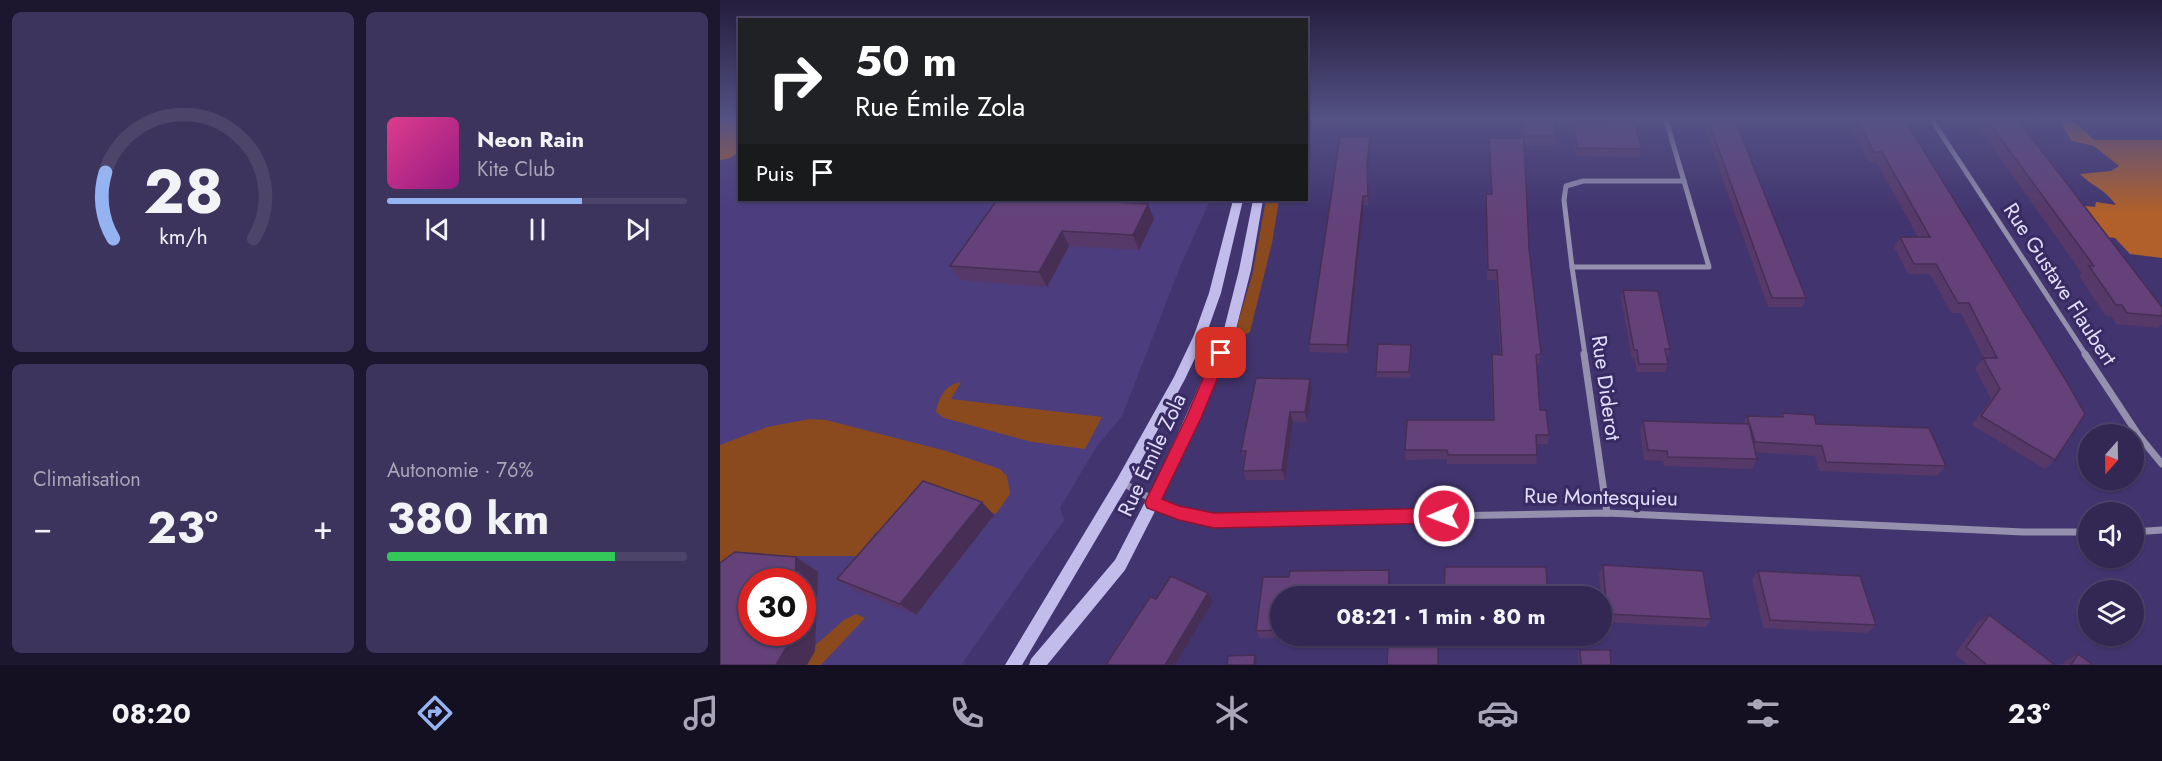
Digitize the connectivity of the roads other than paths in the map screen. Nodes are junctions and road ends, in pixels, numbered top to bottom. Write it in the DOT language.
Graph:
graph roads {
  1 [pos="1675,151"];
  2 [pos="1952,151"];
  3 [pos="1684,181"];
  4 [pos="1238,201"];
  5 [pos="1258,201"];
  6 [pos="1572,267"];
  7 [pos="2162,464"];
  8 [pos="1122,483"];
  9 [pos="1153,503"];
  10 [pos="1606,513"];
  11 [pos="2162,531"];
  12 [pos="2078,532"];
  13 [pos="2144,532"];
  14 [pos="1013,665"];
  15 [pos="1036,665"];
  1 -- 3 [label="street"];
  2 -- 7 [label="street, Rue Gustave Flaubert"];
  3 -- 6 [label="street, Rue Diderot"];
  3 -- 6 [label="street"];
  4 -- 8 [label="street, Rue Émile Zola"];
  5 -- 9 [label="street, Rue Émile Zola"];
  6 -- 10 [label="street, Rue Diderot"];
  8 -- 9 [label="street, Rue Montesquieu"];
  8 -- 14 [label="street, Rue Émile Zola"];
  9 -- 10 [label="street, Rue Montesquieu"];
  9 -- 15 [label="street, Rue Émile Zola"];
  10 -- 12 [label="street, Rue Montesquieu"];
  11 -- 13 [label="street"];
}
